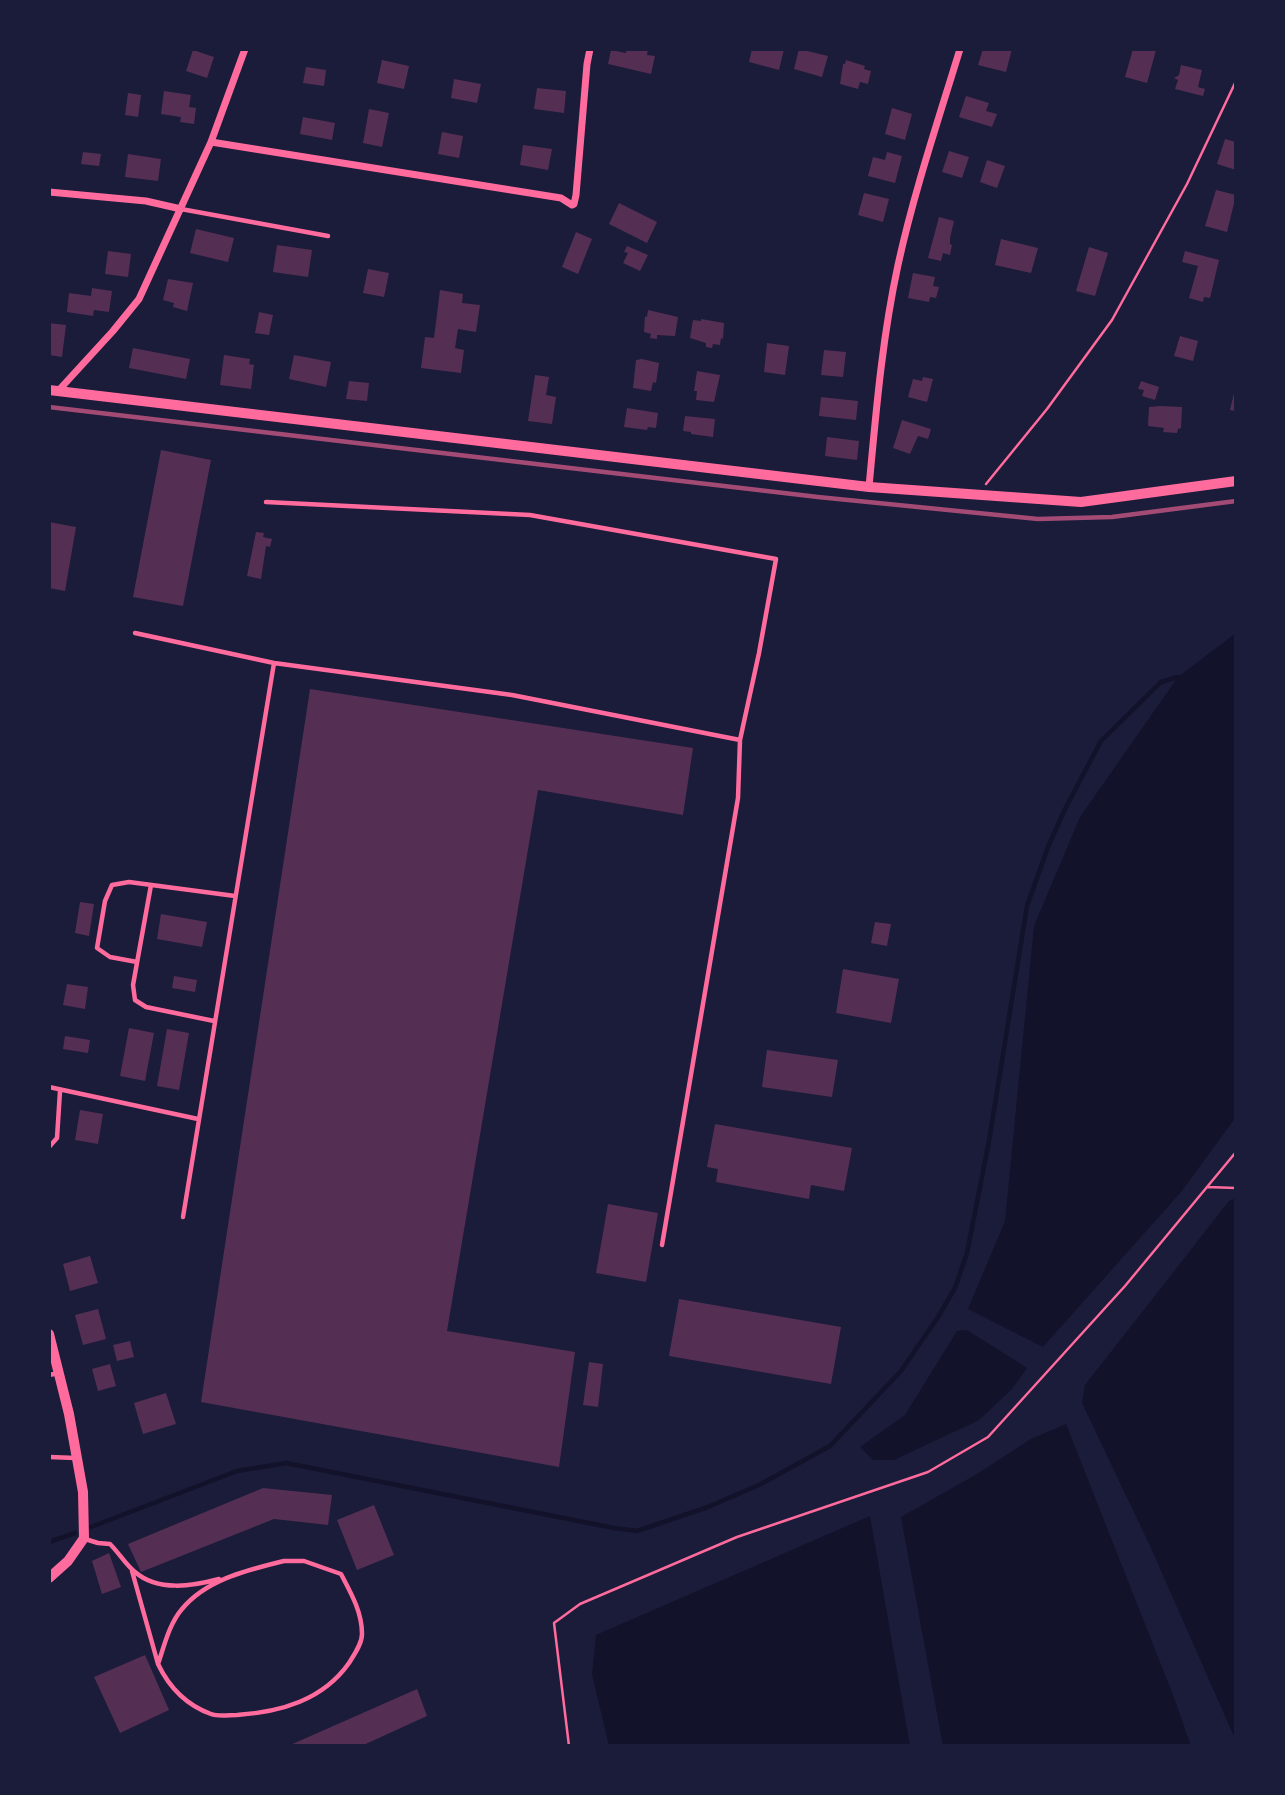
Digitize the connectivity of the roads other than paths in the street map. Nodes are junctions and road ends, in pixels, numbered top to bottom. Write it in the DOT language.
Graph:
graph roads {
  1 [pos="245,49"];
  2 [pos="590,49"];
  3 [pos="960,49"];
  4 [pos="211,142"];
  5 [pos="49,192"];
  6 [pos="181,209"];
  7 [pos="328,236"];
  8 [pos="54,390"];
  9 [pos="1236,481"];
  10 [pos="869,487"];
  11 [pos="266,502"];
  12 [pos="135,633"];
  13 [pos="274,663"];
  14 [pos="740,740"];
  15 [pos="151,885"];
  16 [pos="235,897"];
  17 [pos="137,962"];
  18 [pos="214,1021"];
  19 [pos="49,1087"];
  20 [pos="60,1091"];
  21 [pos="198,1119"];
  22 [pos="49,1147"];
  23 [pos="183,1217"];
  24 [pos="662,1245"];
  25 [pos="49,1335"];
  26 [pos="54,1373"];
  27 [pos="49,1457"];
  28 [pos="76,1458"];
  29 [pos="84,1538"];
  30 [pos="132,1570"];
  31 [pos="225,1577"];
  32 [pos="49,1578"];
  33 [pos="158,1664"];
  1 -- 4 [label="street"];
  2 -- 4 [label="street"];
  3 -- 10 [label="street"];
  4 -- 6 [label="street"];
  5 -- 6 [label="street"];
  6 -- 7 [label="lane"];
  6 -- 8 [label="street"];
  8 -- 10 [label="street"];
  9 -- 10 [label="street"];
  11 -- 14 [label="lane"];
  12 -- 13 [label="lane"];
  13 -- 14 [label="lane"];
  13 -- 16 [label="lane"];
  14 -- 24 [label="lane"];
  15 -- 16 [label="lane"];
  15 -- 17 [label="lane"];
  15 -- 17 [label="lane"];
  16 -- 18 [label="lane"];
  17 -- 18 [label="lane"];
  18 -- 21 [label="lane"];
  19 -- 20 [label="lane"];
  20 -- 21 [label="lane"];
  20 -- 22 [label="lane"];
  21 -- 23 [label="lane"];
  25 -- 26 [label="street"];
  26 -- 28 [label="street"];
  27 -- 28 [label="lane"];
  28 -- 29 [label="street"];
  29 -- 30 [label="lane"];
  29 -- 32 [label="street"];
  30 -- 31 [label="lane"];
  30 -- 33 [label="lane"];
  31 -- 33 [label="lane"];
  31 -- 33 [label="lane"];
}
